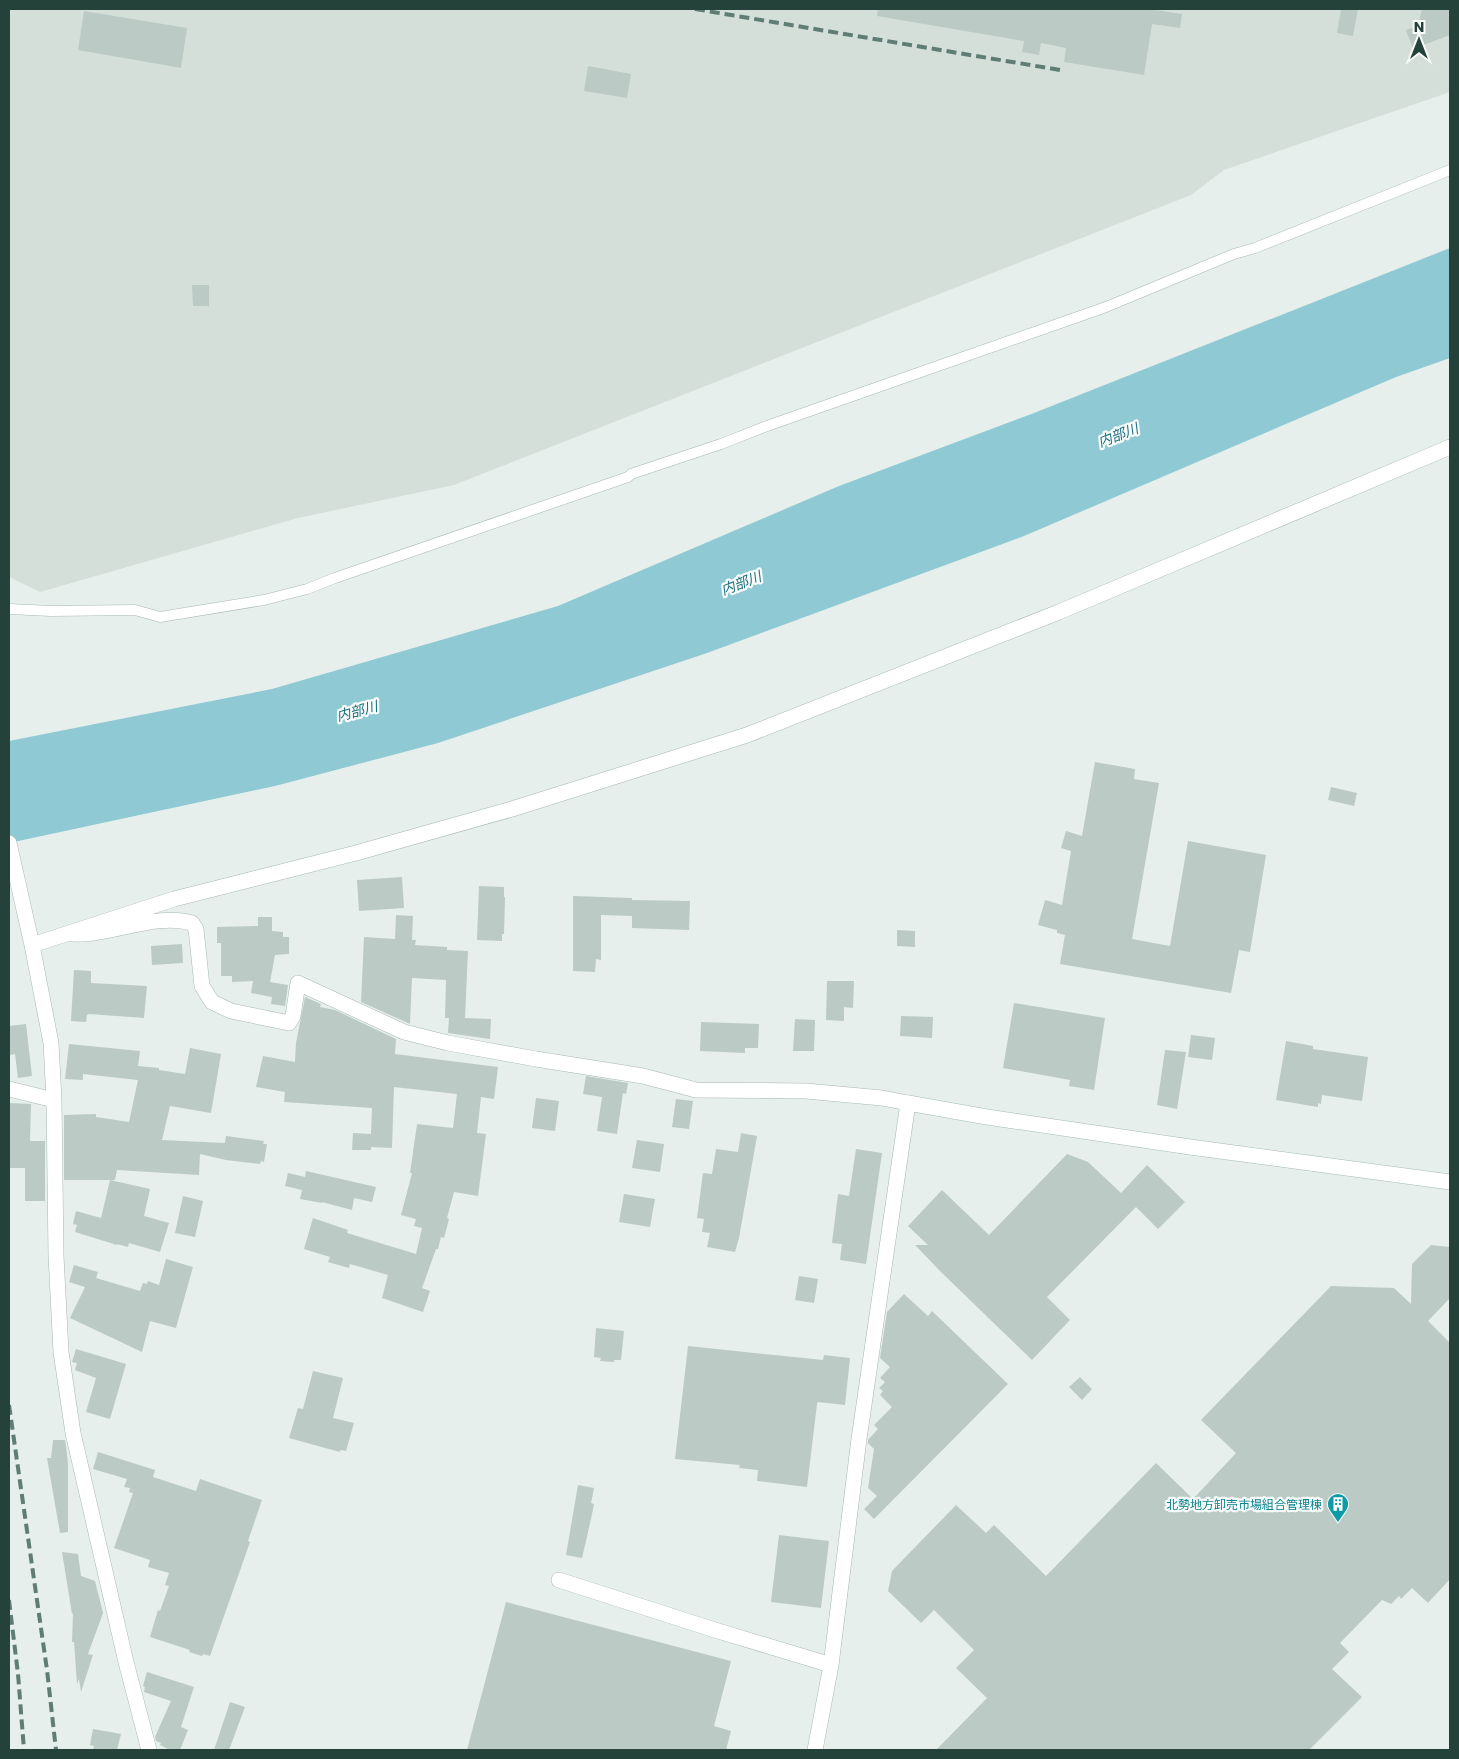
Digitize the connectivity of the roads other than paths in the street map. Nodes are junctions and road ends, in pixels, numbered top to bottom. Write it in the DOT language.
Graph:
graph roads {
  1 [pos="1450,170"];
  2 [pos="1450,447"];
  3 [pos="9,609"];
  4 [pos="9,843"];
  5 [pos="66,934"];
  6 [pos="32,945"];
  7 [pos="9,1089"];
  8 [pos="54,1100"];
  9 [pos="908,1103"];
  10 [pos="1450,1182"];
  11 [pos="559,1580"];
  12 [pos="831,1665"];
  13 [pos="149,1750"];
  14 [pos="815,1750"];
  1 -- 3 [label="lane"];
  2 -- 5 [label="street"];
  4 -- 6 [label="street"];
  5 -- 6 [label="street"];
  5 -- 9 [label="street"];
  6 -- 8 [label="street"];
  7 -- 8 [label="street"];
  8 -- 13 [label="street"];
  9 -- 10 [label="street"];
  9 -- 12 [label="street"];
  11 -- 12 [label="street"];
  12 -- 14 [label="street"];
}
